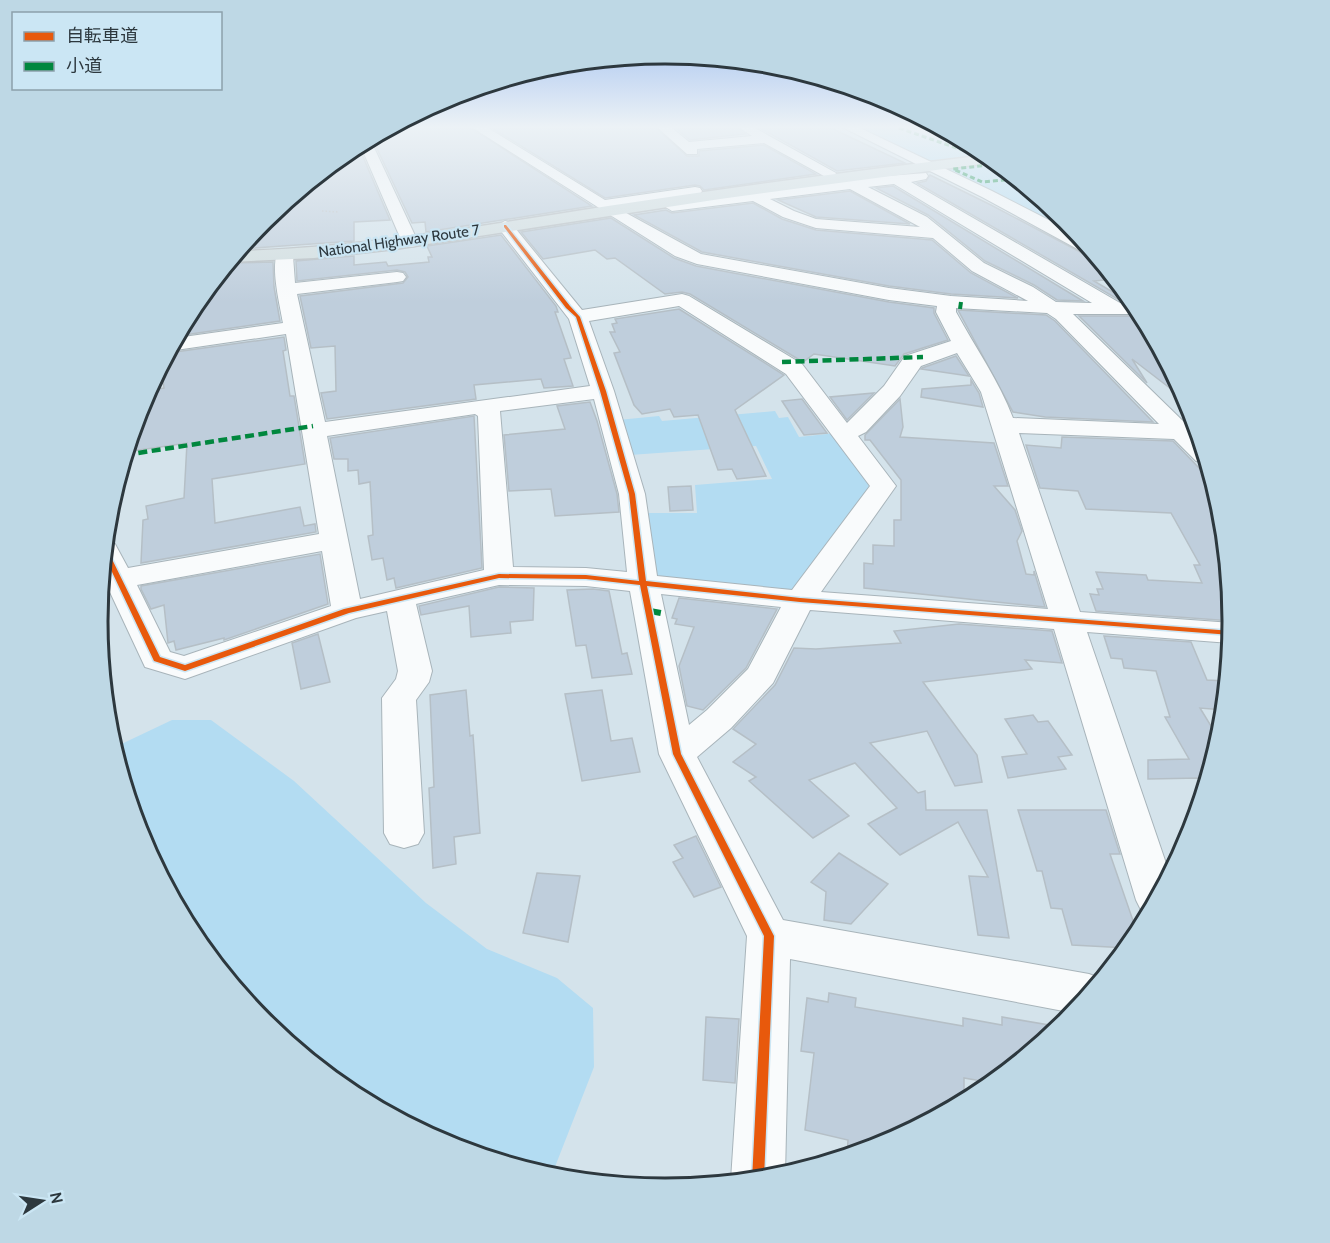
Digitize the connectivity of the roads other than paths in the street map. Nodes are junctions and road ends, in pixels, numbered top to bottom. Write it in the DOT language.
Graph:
graph roads {
  1 [pos="385,186"];
  2 [pos="572,186"];
  3 [pos="753,186"];
  4 [pos="799,186"];
  5 [pos="826,186"];
  6 [pos="856,186"];
  7 [pos="914,186"];
  8 [pos="970,186"];
  9 [pos="754,195"];
  10 [pos="934,201"];
  11 [pos="896,207"];
  12 [pos="611,210"];
  13 [pos="505,226"];
  14 [pos="943,238"];
  15 [pos="410,242"];
  16 [pos="1072,252"];
  17 [pos="1025,254"];
  18 [pos="284,256"];
  19 [pos="244,257"];
  20 [pos="715,261"];
  21 [pos="971,262"];
  22 [pos="397,277"];
  23 [pos="693,286"];
  24 [pos="287,290"];
  25 [pos="948,302"];
  26 [pos="1003,306"];
  27 [pos="1052,307"];
  28 [pos="1118,309"];
  29 [pos="1126,309"];
  30 [pos="578,317"];
  31 [pos="294,327"];
  32 [pos="183,343"];
  33 [pos="963,345"];
  34 [pos="603,391"];
  35 [pos="478,408"];
  36 [pos="1004,425"];
  37 [pos="314,431"];
  38 [pos="1188,431"];
  39 [pos="1189,432"];
  40 [pos="843,434"];
  41 [pos="334,540"];
  42 [pos="111,563"];
  43 [pos="499,576"];
  44 [pos="119,579"];
  45 [pos="643,582"];
  46 [pos="400,599"];
  47 [pos="800,600"];
  48 [pos="347,611"];
  49 [pos="1066,621"];
  50 [pos="1222,632"];
  51 [pos="677,754"];
  52 [pos="404,832"];
  53 [pos="1153,889"];
  54 [pos="769,936"];
  55 [pos="1081,992"];
  56 [pos="763,1170"];
  1 -- 15 [label="street"];
  2 -- 12 [label="street"];
  3 -- 12 [label="street"];
  4 -- 12 [label="highway, National Highway Route 7"];
  5 -- 9 [label="street"];
  6 -- 11 [label="street"];
  7 -- 10 [label="street"];
  8 -- 16 [label="street"];
  9 -- 12 [label="street"];
  9 -- 14 [label="street"];
  10 -- 11 [label="street"];
  10 -- 17 [label="street"];
  11 -- 14 [label="street"];
  12 -- 13 [label="highway, National Highway Route 7"];
  12 -- 20 [label="street"];
  13 -- 15 [label="highway, National Highway Route 7"];
  13 -- 30 [label="street"];
  14 -- 21 [label="street"];
  15 -- 18 [label="highway, National Highway Route 7"];
  16 -- 17 [label="street"];
  17 -- 21 [label="street"];
  17 -- 28 [label="street"];
  18 -- 19 [label="highway, National Highway Route 7"];
  18 -- 24 [label="street"];
  20 -- 23 [label="street"];
  20 -- 25 [label="street"];
  21 -- 26 [label="street"];
  21 -- 27 [label="street"];
  22 -- 24 [label="street"];
  23 -- 30 [label="street"];
  23 -- 40 [label="street"];
  24 -- 31 [label="street"];
  25 -- 26 [label="street"];
  25 -- 33 [label="street"];
  26 -- 27 [label="street"];
  27 -- 28 [label="street"];
  27 -- 38 [label="street"];
  28 -- 29 [label="street"];
  30 -- 34 [label="street"];
  31 -- 32 [label="street"];
  31 -- 37 [label="street"];
  33 -- 36 [label="street"];
  33 -- 40 [label="street"];
  34 -- 35 [label="street"];
  34 -- 45 [label="street"];
  35 -- 37 [label="street"];
  35 -- 43 [label="street"];
  36 -- 39 [label="street"];
  36 -- 49 [label="street"];
  37 -- 41 [label="street"];
  40 -- 47 [label="street"];
  41 -- 44 [label="street"];
  41 -- 48 [label="street"];
  42 -- 44 [label="street"];
  43 -- 45 [label="street"];
  43 -- 46 [label="street"];
  44 -- 48 [label="street"];
  45 -- 47 [label="street"];
  45 -- 51 [label="street"];
  46 -- 48 [label="street"];
  46 -- 52 [label="street"];
  47 -- 49 [label="street"];
  47 -- 51 [label="street"];
  49 -- 50 [label="street"];
  49 -- 53 [label="street"];
  51 -- 54 [label="street"];
  54 -- 55 [label="street"];
  54 -- 56 [label="street"];
}
